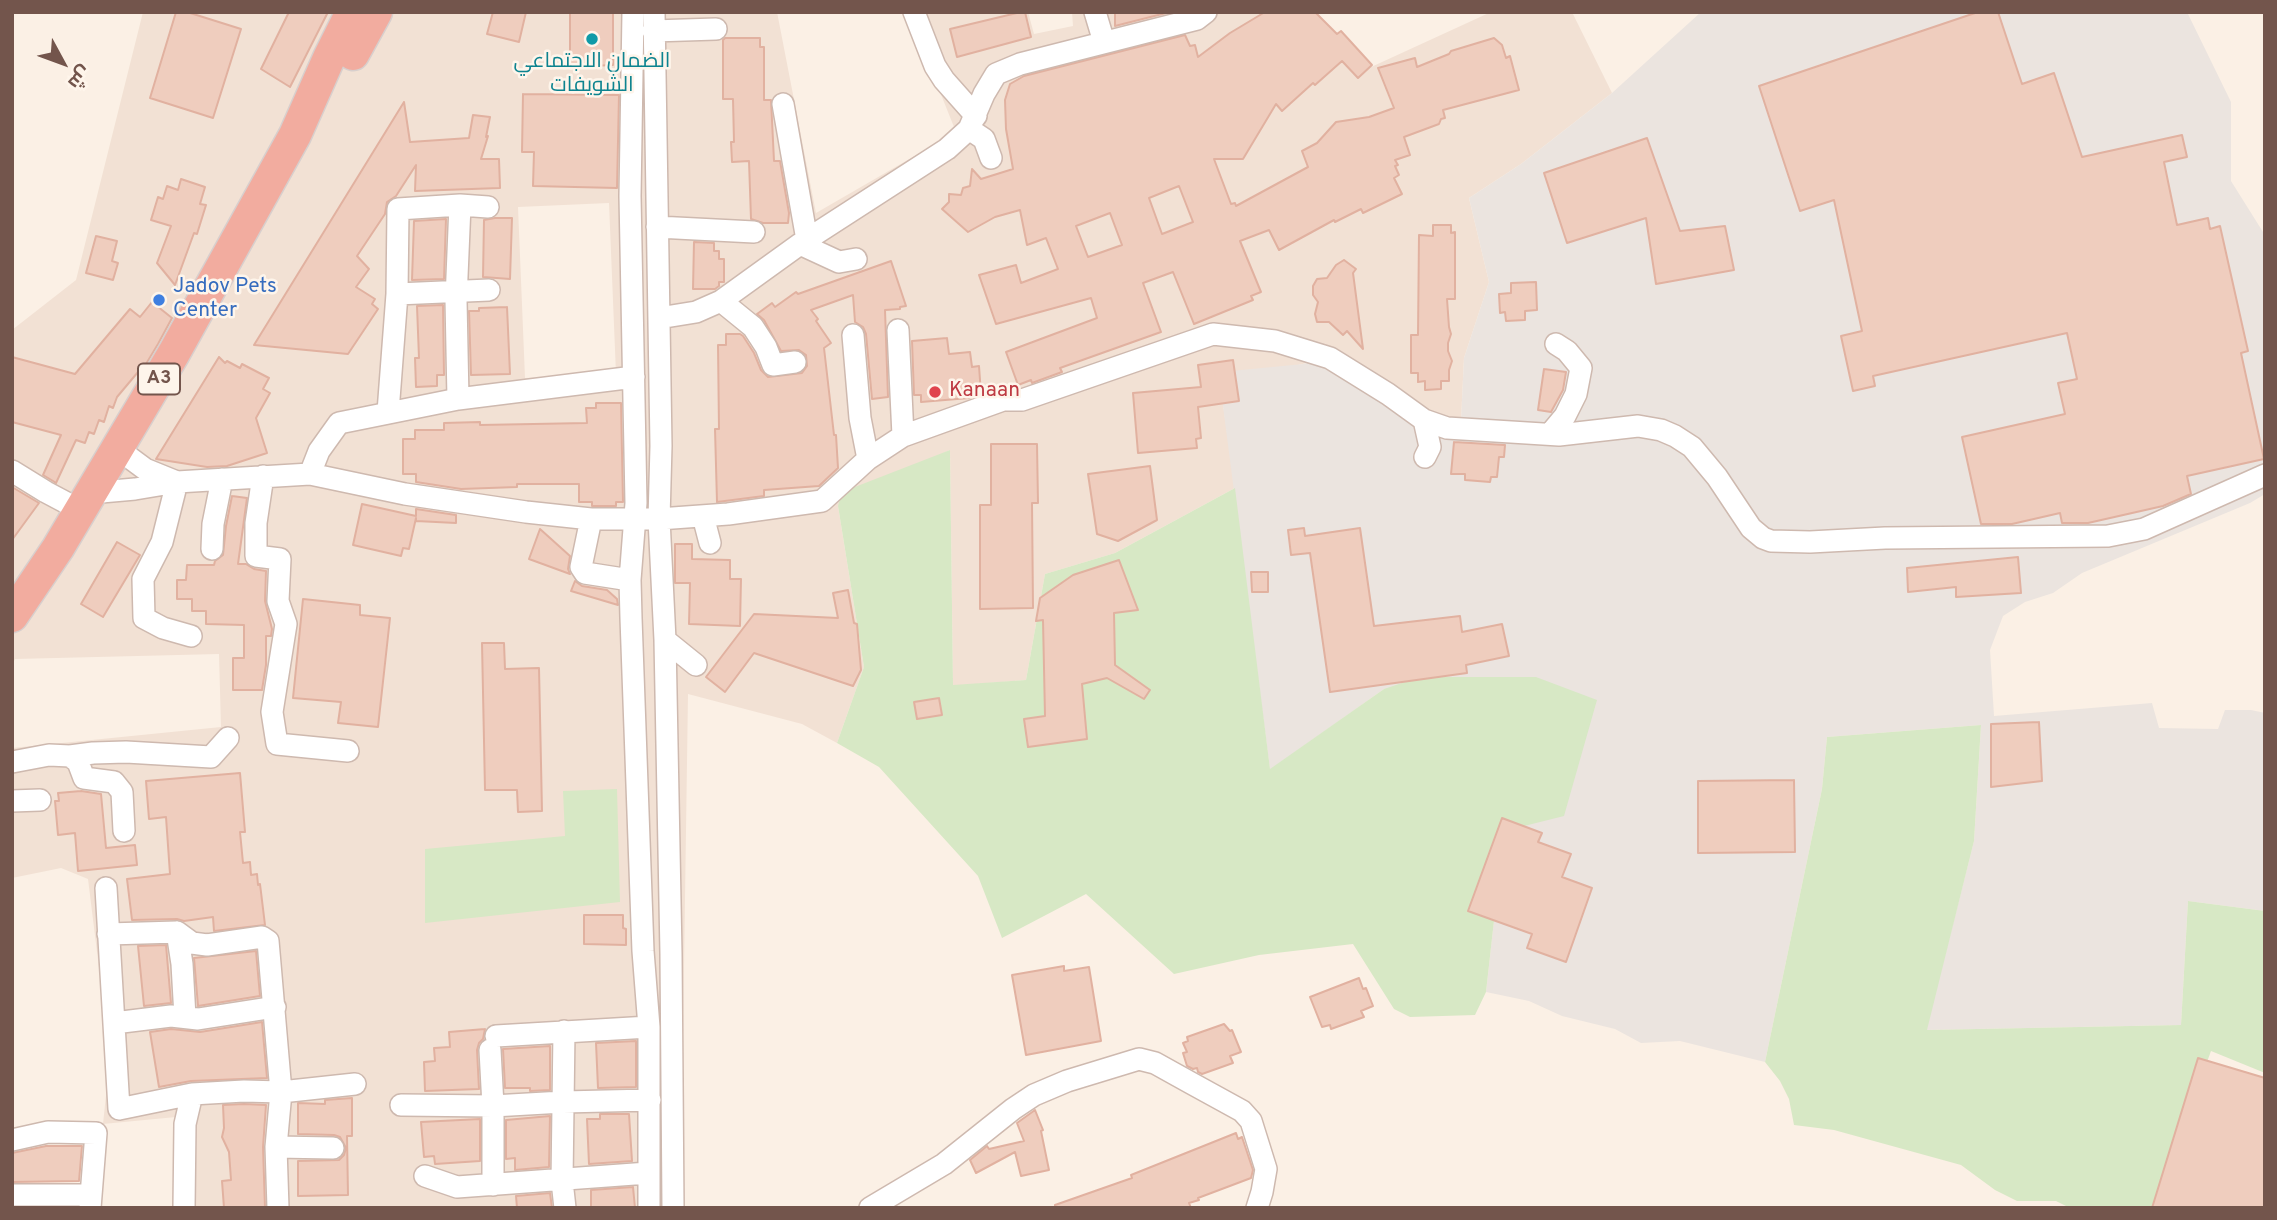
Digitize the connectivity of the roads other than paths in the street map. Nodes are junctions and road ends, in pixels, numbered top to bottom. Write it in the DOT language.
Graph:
graph roads {
  1 [pos="352,12"];
  2 [pos="376,12"];
  3 [pos="633,12"];
  4 [pos="1095,12"];
  5 [pos="1206,12"];
  6 [pos="918,13"];
  7 [pos="654,21"];
  8 [pos="716,29"];
  9 [pos="1104,43"];
  10 [pos="783,104"];
  11 [pos="972,122"];
  12 [pos="295,135"];
  13 [pos="991,158"];
  14 [pos="460,205"];
  15 [pos="488,206"];
  16 [pos="657,227"];
  17 [pos="754,232"];
  18 [pos="804,242"];
  19 [pos="856,259"];
  20 [pos="489,290"];
  21 [pos="457,293"];
  22 [pos="397,294"];
  23 [pos="721,301"];
  24 [pos="659,318"];
  25 [pos="898,330"];
  26 [pos="846,343"];
  27 [pos="1556,344"];
  28 [pos="794,362"];
  29 [pos="634,377"];
  30 [pos="457,400"];
  31 [pos="388,412"];
  32 [pos="1424,420"];
  33 [pos="1550,435"];
  34 [pos="903,436"];
  35 [pos="118,449"];
  36 [pos="1425,457"];
  37 [pos="861,464"];
  38 [pos="12,471"];
  39 [pos="310,474"];
  40 [pos="2265,475"];
  41 [pos="263,476"];
  42 [pos="222,479"];
  43 [pos="177,482"];
  44 [pos="85,502"];
  45 [pos="703,516"];
  46 [pos="591,519"];
  47 [pos="659,519"];
  48 [pos="636,520"];
  49 [pos="710,543"];
  50 [pos="212,549"];
  51 [pos="631,580"];
  52 [pos="12,616"];
  53 [pos="191,636"];
  54 [pos="665,640"];
  55 [pos="696,665"];
  56 [pos="228,737"];
  57 [pos="348,751"];
  58 [pos="70,756"];
  59 [pos="12,762"];
  60 [pos="40,800"];
  61 [pos="12,801"];
  62 [pos="124,831"];
  63 [pos="106,888"];
  64 [pos="177,932"];
  65 [pos="108,934"];
  66 [pos="275,1007"];
  67 [pos="186,1017"];
  68 [pos="114,1023"];
  69 [pos="649,1027"];
  70 [pos="564,1031"];
  71 [pos="355,1084"];
  72 [pos="281,1092"];
  73 [pos="192,1094"];
  74 [pos="649,1100"];
  75 [pos="563,1101"];
  76 [pos="401,1105"];
  77 [pos="493,1106"];
  78 [pos="12,1140"];
  79 [pos="276,1147"];
  80 [pos="333,1148"];
  81 [pos="648,1172"];
  82 [pos="425,1176"];
  83 [pos="562,1181"];
  84 [pos="493,1185"];
  85 [pos="12,1195"];
  86 [pos="458,1197"];
  87 [pos="90,1202"];
  88 [pos="184,1208"];
  89 [pos="278,1208"];
  90 [pos="296,1208"];
  91 [pos="565,1208"];
  92 [pos="649,1208"];
  93 [pos="673,1208"];
  94 [pos="870,1208"];
  95 [pos="1257,1208"];
  1 -- 12 [label="highway, A3"];
  2 -- 12 [label="highway, A3"];
  3 -- 29 [label="street"];
  4 -- 9 [label="street"];
  5 -- 9 [label="street"];
  6 -- 11 [label="street"];
  7 -- 8 [label="street"];
  7 -- 16 [label="street"];
  9 -- 11 [label="street"];
  10 -- 18 [label="street"];
  11 -- 13 [label="street"];
  11 -- 18 [label="street"];
  12 -- 35 [label="highway, A3"];
  14 -- 15 [label="street"];
  14 -- 21 [label="street"];
  14 -- 22 [label="street"];
  16 -- 17 [label="street"];
  16 -- 24 [label="street"];
  18 -- 19 [label="street"];
  18 -- 23 [label="street"];
  20 -- 21 [label="street"];
  21 -- 22 [label="street"];
  21 -- 30 [label="street"];
  22 -- 31 [label="street"];
  23 -- 24 [label="street"];
  23 -- 28 [label="street"];
  24 -- 47 [label="street"];
  25 -- 34 [label="street"];
  26 -- 37 [label="street"];
  27 -- 33 [label="street"];
  29 -- 30 [label="street"];
  29 -- 48 [label="street"];
  30 -- 31 [label="street"];
  31 -- 39 [label="street"];
  32 -- 33 [label="street"];
  32 -- 34 [label="street"];
  32 -- 36 [label="street"];
  33 -- 40 [label="street"];
  34 -- 37 [label="street"];
  35 -- 43 [label="street"];
  35 -- 44 [label="highway, A3"];
  37 -- 45 [label="street"];
  38 -- 44 [label="street"];
  39 -- 41 [label="street"];
  39 -- 46 [label="street"];
  41 -- 42 [label="street"];
  41 -- 57 [label="street"];
  42 -- 43 [label="street"];
  42 -- 50 [label="street"];
  43 -- 44 [label="street"];
  43 -- 53 [label="street"];
  44 -- 52 [label="highway, A3"];
  45 -- 47 [label="street"];
  45 -- 49 [label="street"];
  46 -- 48 [label="street"];
  46 -- 51 [label="street"];
  47 -- 48 [label="street"];
  47 -- 54 [label="street"];
  48 -- 51 [label="street"];
  51 -- 69 [label="street"];
  54 -- 55 [label="street"];
  54 -- 93 [label="street"];
  56 -- 58 [label="street"];
  58 -- 59 [label="street"];
  58 -- 62 [label="street"];
  60 -- 61 [label="street"];
  63 -- 65 [label="street"];
  64 -- 65 [label="street"];
  64 -- 66 [label="street"];
  64 -- 67 [label="street"];
  65 -- 68 [label="street"];
  66 -- 67 [label="street"];
  66 -- 72 [label="street"];
  67 -- 68 [label="street"];
  68 -- 73 [label="street"];
  69 -- 70 [label="street"];
  69 -- 74 [label="street"];
  70 -- 75 [label="street"];
  70 -- 77 [label="street"];
  71 -- 72 [label="street"];
  72 -- 73 [label="street"];
  72 -- 79 [label="street"];
  73 -- 88 [label="street"];
  74 -- 75 [label="street"];
  74 -- 81 [label="street"];
  75 -- 77 [label="street"];
  75 -- 83 [label="street"];
  76 -- 77 [label="street"];
  77 -- 84 [label="street"];
  78 -- 87 [label="street"];
  79 -- 80 [label="street"];
  79 -- 89 [label="street"];
  81 -- 83 [label="street"];
  81 -- 92 [label="street"];
  82 -- 86 [label="street"];
  83 -- 84 [label="street"];
  83 -- 91 [label="street"];
  84 -- 86 [label="street"];
  85 -- 87 [label="street"];
  89 -- 90 [label="street"];
  94 -- 95 [label="street"];
}
